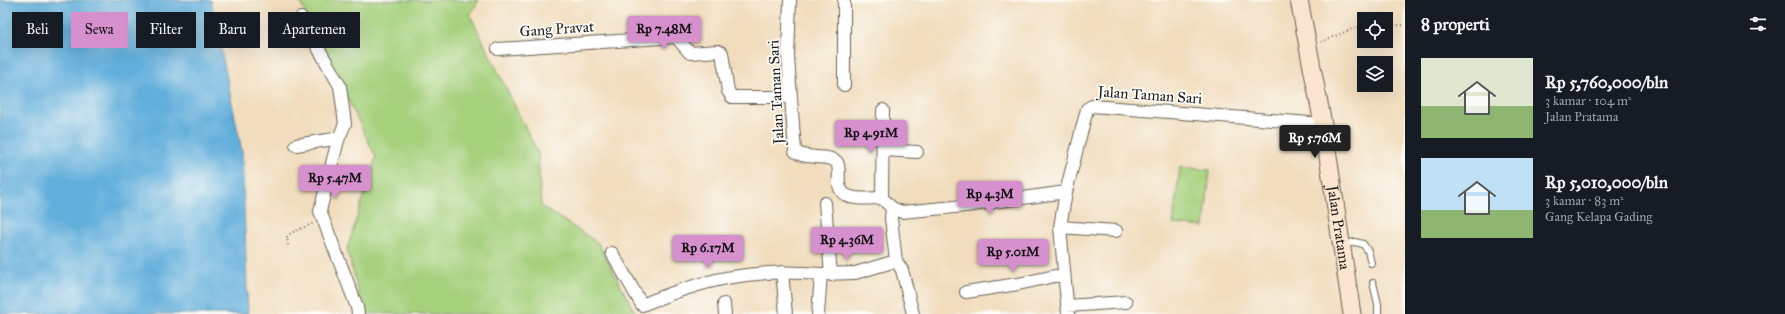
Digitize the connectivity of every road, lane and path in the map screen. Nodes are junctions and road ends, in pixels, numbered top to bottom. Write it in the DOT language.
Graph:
graph roads {
  1 [pos="790,0"];
  2 [pos="844,0"];
  3 [pos="1299,0"];
  4 [pos="1405,25"];
  5 [pos="1393,26"];
  6 [pos="1357,27"];
  7 [pos="1309,47"];
  8 [pos="318,48"];
  9 [pos="498,49"];
  10 [pos="844,84"];
  11 [pos="790,97"];
  12 [pos="883,110"];
  13 [pos="1323,124"];
  14 [pos="338,140"];
  15 [pos="296,145"];
  16 [pos="883,150"];
  17 [pos="917,152"];
  18 [pos="1066,192"];
  19 [pos="882,198"];
  20 [pos="825,203"];
  21 [pos="892,208"];
  22 [pos="322,219"];
  23 [pos="1060,227"];
  24 [pos="1116,231"];
  25 [pos="288,245"];
  26 [pos="1342,245"];
  27 [pos="612,253"];
  28 [pos="896,261"];
  29 [pos="1371,263"];
  30 [pos="782,272"];
  31 [pos="826,274"];
  32 [pos="1064,274"];
  33 [pos="1373,283"];
  34 [pos="966,292"];
  35 [pos="1126,302"];
  36 [pos="645,310"];
  37 [pos="1068,310"];
  38 [pos="358,314"];
  39 [pos="786,314"];
  40 [pos="818,314"];
  41 [pos="914,314"];
  42 [pos="1352,314"];
  43 [pos="1378,314"];
  1 -- 11 [label="street, Jalan Taman Sari"];
  2 -- 10 [label="street"];
  3 -- 7 [label="street, Jalan Pratama"];
  4 -- 5 [label="path"];
  6 -- 7 [label="path"];
  7 -- 13 [label="street, Jalan Pratama"];
  8 -- 14 [label="street"];
  9 -- 11 [label="street, Gang Pravat"];
  11 -- 19 [label="street, Jalan Taman Sari"];
  12 -- 16 [label="street"];
  13 -- 18 [label="street, Jalan Taman Sari"];
  13 -- 26 [label="street, Jalan Pratama"];
  14 -- 15 [label="street"];
  14 -- 22 [label="street"];
  16 -- 17 [label="street"];
  16 -- 19 [label="street"];
  18 -- 21 [label="street"];
  18 -- 23 [label="street"];
  19 -- 21 [label="street"];
  20 -- 31 [label="street"];
  21 -- 28 [label="street"];
  22 -- 25 [label="path"];
  22 -- 38 [label="street"];
  23 -- 24 [label="street"];
  23 -- 32 [label="street"];
  26 -- 29 [label="lane"];
  26 -- 42 [label="street, Jalan Pratama"];
  27 -- 36 [label="street"];
  28 -- 31 [label="street"];
  28 -- 41 [label="street"];
  30 -- 31 [label="street"];
  30 -- 36 [label="street"];
  30 -- 39 [label="street"];
  31 -- 40 [label="street"];
  32 -- 34 [label="street"];
  32 -- 37 [label="street"];
  33 -- 43 [label="lane"];
  35 -- 37 [label="street"];
}
